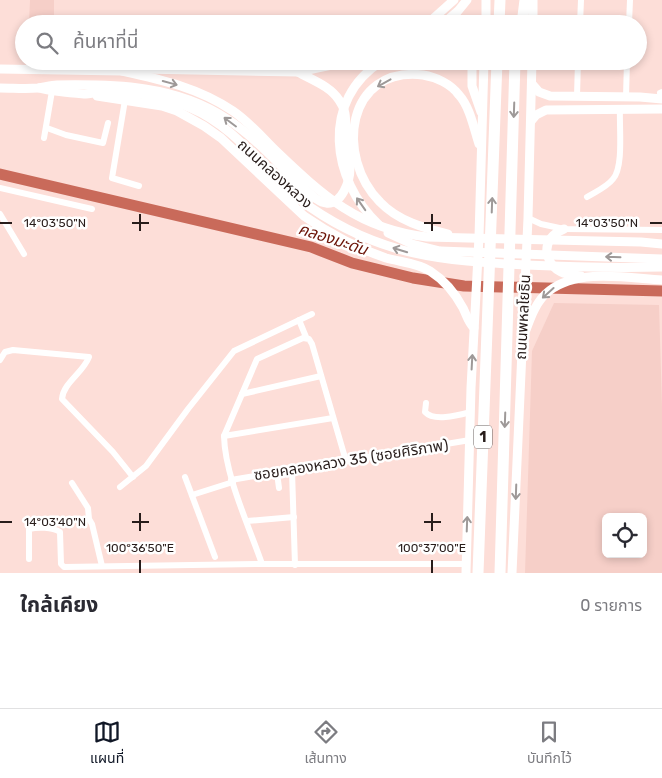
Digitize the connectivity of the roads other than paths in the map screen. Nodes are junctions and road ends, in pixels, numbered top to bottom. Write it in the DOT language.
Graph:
graph roads {
  1 [pos="454,0"];
  2 [pos="467,0"];
  3 [pos="486,0"];
  4 [pos="500,0"];
  5 [pos="517,0"];
  6 [pos="525,0"];
  7 [pos="533,0"];
  8 [pos="581,0"];
  9 [pos="630,0"];
  10 [pos="486,13"];
  11 [pos="437,15"];
  12 [pos="453,15"];
  13 [pos="499,15"];
  14 [pos="516,15"];
  15 [pos="523,15"];
  16 [pos="533,15"];
  17 [pos="580,15"];
  18 [pos="629,15"];
  19 [pos="0,69"];
  20 [pos="15,69"];
  21 [pos="61,70"];
  22 [pos="132,70"];
  23 [pos="194,70"];
  24 [pos="311,70"];
  25 [pos="371,70"];
  26 [pos="472,70"];
  27 [pos="484,70"];
  28 [pos="498,70"];
  29 [pos="515,70"];
  30 [pos="532,70"];
  31 [pos="579,70"];
  32 [pos="627,70"];
  33 [pos="122,71"];
  34 [pos="298,72"];
  35 [pos="532,84"];
  36 [pos="0,88"];
  37 [pos="39,88"];
  38 [pos="52,91"];
  39 [pos="86,94"];
  40 [pos="661,94"];
  41 [pos="581,96"];
  42 [pos="626,96"];
  43 [pos="125,100"];
  44 [pos="620,109"];
  45 [pos="662,109"];
  46 [pos="584,110"];
  47 [pos="482,114"];
  48 [pos="531,121"];
  49 [pos="108,123"];
  50 [pos="47,128"];
  51 [pos="44,138"];
  52 [pos="481,149"];
  53 [pos="139,186"];
  54 [pos="0,188"];
  55 [pos="281,195"];
  56 [pos="587,197"];
  57 [pos="330,203"];
  58 [pos="92,209"];
  59 [pos="0,214"];
  60 [pos="528,218"];
  61 [pos="564,229"];
  62 [pos="662,230"];
  63 [pos="462,238"];
  64 [pos="662,243"];
  65 [pos="24,254"];
  66 [pos="662,259"];
  67 [pos="662,267"];
  68 [pos="587,272"];
  69 [pos="662,273"];
  70 [pos="662,280"];
  71 [pos="312,314"];
  72 [pos="299,320"];
  73 [pos="474,328"];
  74 [pos="306,337"];
  75 [pos="522,338"];
  76 [pos="0,360"];
  77 [pos="321,376"];
  78 [pos="242,394"];
  79 [pos="426,403"];
  80 [pos="470,412"];
  81 [pos="333,418"];
  82 [pos="224,436"];
  83 [pos="470,440"];
  84 [pos="346,461"];
  85 [pos="292,471"];
  86 [pos="277,473"];
  87 [pos="133,477"];
  88 [pos="185,477"];
  89 [pos="232,481"];
  90 [pos="72,483"];
  91 [pos="120,488"];
  92 [pos="279,488"];
  93 [pos="192,495"];
  94 [pos="294,517"];
  95 [pos="247,521"];
  96 [pos="215,557"];
  97 [pos="29,559"];
  98 [pos="262,564"];
  99 [pos="295,565"];
  100 [pos="102,566"];
  101 [pos="466,568"];
  102 [pos="478,573"];
  103 [pos="500,573"];
  104 [pos="512,573"];
  1 -- 11 [label="main road"];
  2 -- 12 [label="main road"];
  3 -- 10 [label="main road"];
  4 -- 13 [label="highway"];
  5 -- 14 [label="highway"];
  6 -- 15 [label="highway"];
  7 -- 16 [label="main road"];
  8 -- 17 [label="street"];
  9 -- 18 [label="street"];
  19 -- 20 [label="main road"];
  21 -- 33 [label="main road"];
  22 -- 33 [label="main road"];
  23 -- 34 [label="main road"];
  24 -- 34 [label="main road"];
  66 -- 25 [label="main road, one-way"];
  26 -- 47 [label="main road"];
  27 -- 47 [label="main road, 1"];
  102 -- 28 [label="highway, 1, one-way"];
  29 -- 103 [label="highway, ถนนพหลโยธิน / 1, one-way"];
  30 -- 35 [label="main road, ถนนพหลโยธิน"];
  31 -- 41 [label="street"];
  32 -- 42 [label="street"];
  33 -- 63 [label="main road, ถนนคลองหลวง, one-way"];
  34 -- 57 [label="main road"];
  35 -- 41 [label="main road"];
  35 -- 48 [label="main road, ถนนพหลโยธิน"];
  36 -- 37 [label="main road"];
  37 -- 38 [label="main road, ถนนคลองหลวง"];
  57 -- 37 [label="main road, one-way"];
  38 -- 39 [label="main road, ถนนคลองหลวง"];
  38 -- 50 [label="street"];
  39 -- 43 [label="main road"];
  68 -- 39 [label="main road, ถนนคลองหลวง, one-way"];
  40 -- 42 [label="main road"];
  41 -- 42 [label="main road"];
  41 -- 46 [label="main road"];
  43 -- 53 [label="street"];
  43 -- 55 [label="main road"];
  44 -- 45 [label="main road"];
  44 -- 46 [label="main road"];
  44 -- 56 [label="street"];
  46 -- 48 [label="main road"];
  47 -- 52 [label="main road, 1"];
  48 -- 60 [label="main road, ถนนพหลโยธิน"];
  49 -- 50 [label="street"];
  50 -- 51 [label="street"];
  52 -- 63 [label="main road, one-way"];
  52 -- 73 [label="main road, 1"];
  54 -- 58 [label="street"];
  55 -- 57 [label="main road"];
  55 -- 73 [label="main road"];
  59 -- 65 [label="street"];
  60 -- 61 [label="street"];
  60 -- 75 [label="main road, ถนนพหลโยธิน"];
  61 -- 62 [label="street"];
  61 -- 68 [label="main road"];
  63 -- 64 [label="main road, ถนนคลองหลวง"];
  67 -- 68 [label="main road, ถนนคลองหลวง"];
  68 -- 69 [label="main road"];
  68 -- 70 [label="main road"];
  68 -- 75 [label="main road, one-way"];
  71 -- 72 [label="street"];
  72 -- 74 [label="street"];
  72 -- 87 [label="street"];
  80 -- 73 [label="main road, 1, one-way"];
  74 -- 77 [label="street"];
  74 -- 78 [label="street"];
  75 -- 104 [label="main road, ถนนพหลโยธิน, one-way"];
  76 -- 87 [label="street"];
  77 -- 78 [label="street"];
  77 -- 81 [label="street"];
  78 -- 82 [label="street"];
  79 -- 80 [label="street"];
  80 -- 83 [label="main road, 1"];
  81 -- 82 [label="street"];
  81 -- 84 [label="street"];
  82 -- 89 [label="street"];
  83 -- 84 [label="street, ซอยคลองหลวง 35 (ซอยศิริภาพ)"];
  101 -- 83 [label="main road, 1, one-way"];
  84 -- 85 [label="street, ซอยคลองหลวง 35 (ซอยศิริภาพ)"];
  85 -- 86 [label="street, ซอยคลองหลวง 35 (ซอยศิริภาพ)"];
  85 -- 94 [label="street"];
  86 -- 89 [label="street, ซอยคลองหลวง 35 (ซอยศิริภาพ)"];
  86 -- 92 [label="street"];
  87 -- 91 [label="street"];
  88 -- 93 [label="street"];
  89 -- 93 [label="street, ซอยคลองหลวง 35 (ซอยศิริภาพ)"];
  89 -- 95 [label="street"];
  90 -- 100 [label="street"];
  93 -- 96 [label="street"];
  94 -- 95 [label="street"];
  94 -- 99 [label="street"];
  95 -- 98 [label="street"];
  97 -- 100 [label="street"];
  98 -- 99 [label="street"];
  98 -- 100 [label="street"];
  99 -- 101 [label="street"];
}
